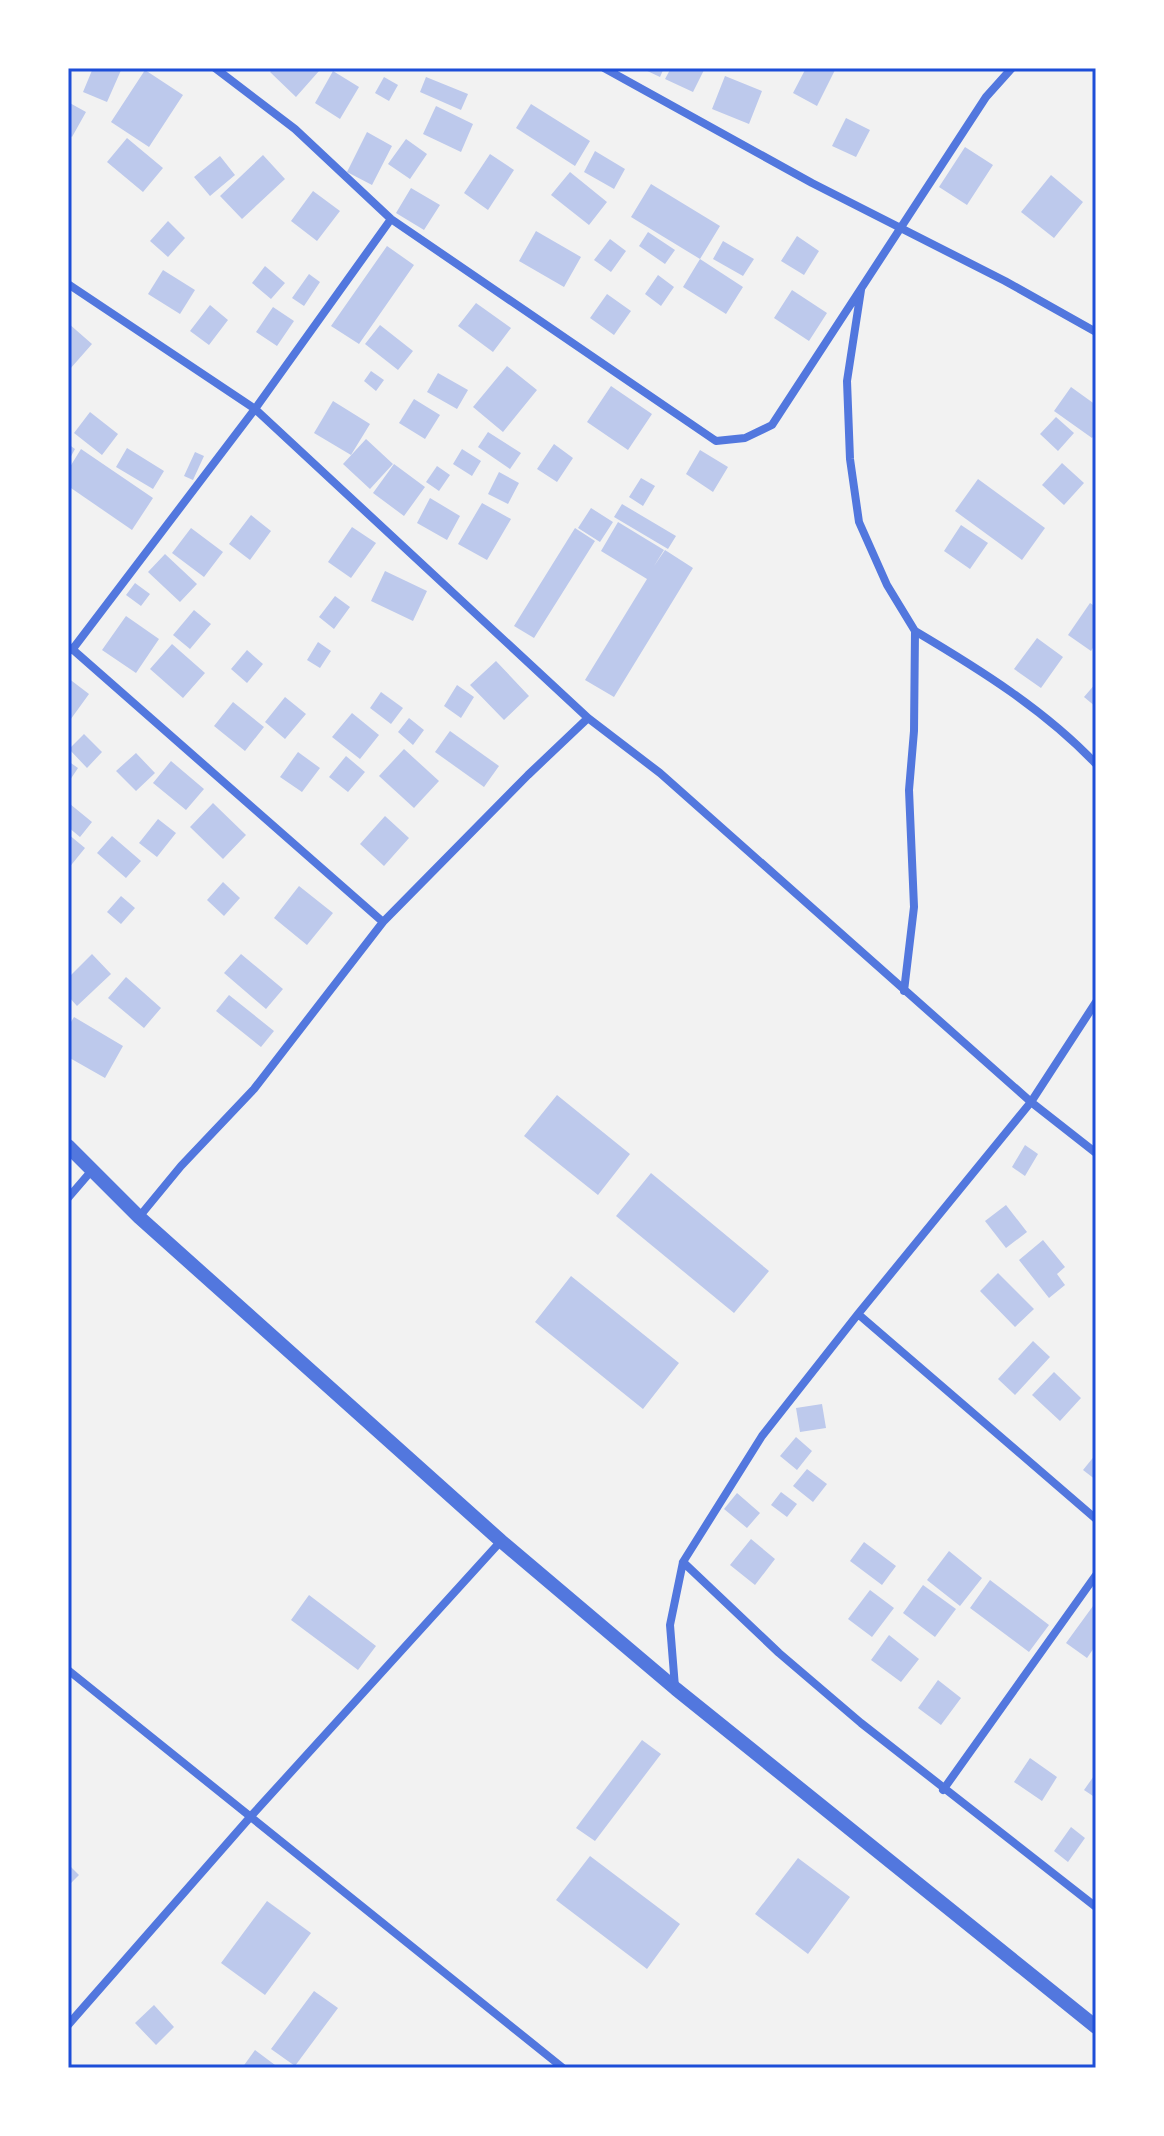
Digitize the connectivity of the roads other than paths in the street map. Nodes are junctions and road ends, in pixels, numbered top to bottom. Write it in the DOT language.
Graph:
graph roads {
  1 [pos="215,68"];
  2 [pos="604,68"];
  3 [pos="1012,68"];
  4 [pos="391,219"];
  5 [pos="900,228"];
  6 [pos="68,284"];
  7 [pos="861,286"];
  8 [pos="1096,332"];
  9 [pos="255,409"];
  10 [pos="915,631"];
  11 [pos="70,648"];
  12 [pos="588,718"];
  13 [pos="1096,764"];
  14 [pos="383,922"];
  15 [pos="904,991"];
  16 [pos="1096,1002"];
  17 [pos="1031,1102"];
  18 [pos="68,1146"];
  19 [pos="1096,1153"];
  20 [pos="93,1169"];
  21 [pos="68,1198"];
  22 [pos="139,1217"];
  23 [pos="858,1314"];
  24 [pos="1096,1519"];
  25 [pos="501,1541"];
  26 [pos="683,1562"];
  27 [pos="1096,1575"];
  28 [pos="68,1670"];
  29 [pos="676,1689"];
  30 [pos="943,1790"];
  31 [pos="252,1815"];
  32 [pos="1096,1907"];
  33 [pos="68,2025"];
  34 [pos="1096,2027"];
  35 [pos="563,2068"];
  1 -- 4 [label="street"];
  2 -- 5 [label="street"];
  3 -- 5 [label="street"];
  4 -- 7 [label="street"];
  4 -- 9 [label="street"];
  5 -- 7 [label="street"];
  5 -- 8 [label="street"];
  6 -- 9 [label="street"];
  7 -- 10 [label="street"];
  9 -- 11 [label="street"];
  9 -- 12 [label="street"];
  10 -- 13 [label="street"];
  10 -- 15 [label="street"];
  11 -- 14 [label="street"];
  12 -- 14 [label="street"];
  12 -- 15 [label="street"];
  14 -- 22 [label="street"];
  15 -- 17 [label="street"];
  16 -- 17 [label="street"];
  17 -- 19 [label="street"];
  17 -- 23 [label="street"];
  18 -- 20 [label="street"];
  20 -- 21 [label="street"];
  20 -- 22 [label="street"];
  22 -- 25 [label="street"];
  23 -- 24 [label="street"];
  23 -- 26 [label="street"];
  25 -- 29 [label="street"];
  25 -- 31 [label="street"];
  26 -- 29 [label="street"];
  26 -- 30 [label="street"];
  27 -- 30 [label="street"];
  28 -- 31 [label="street"];
  29 -- 34 [label="street"];
  30 -- 32 [label="street"];
  31 -- 33 [label="street"];
  31 -- 35 [label="street"];
}
